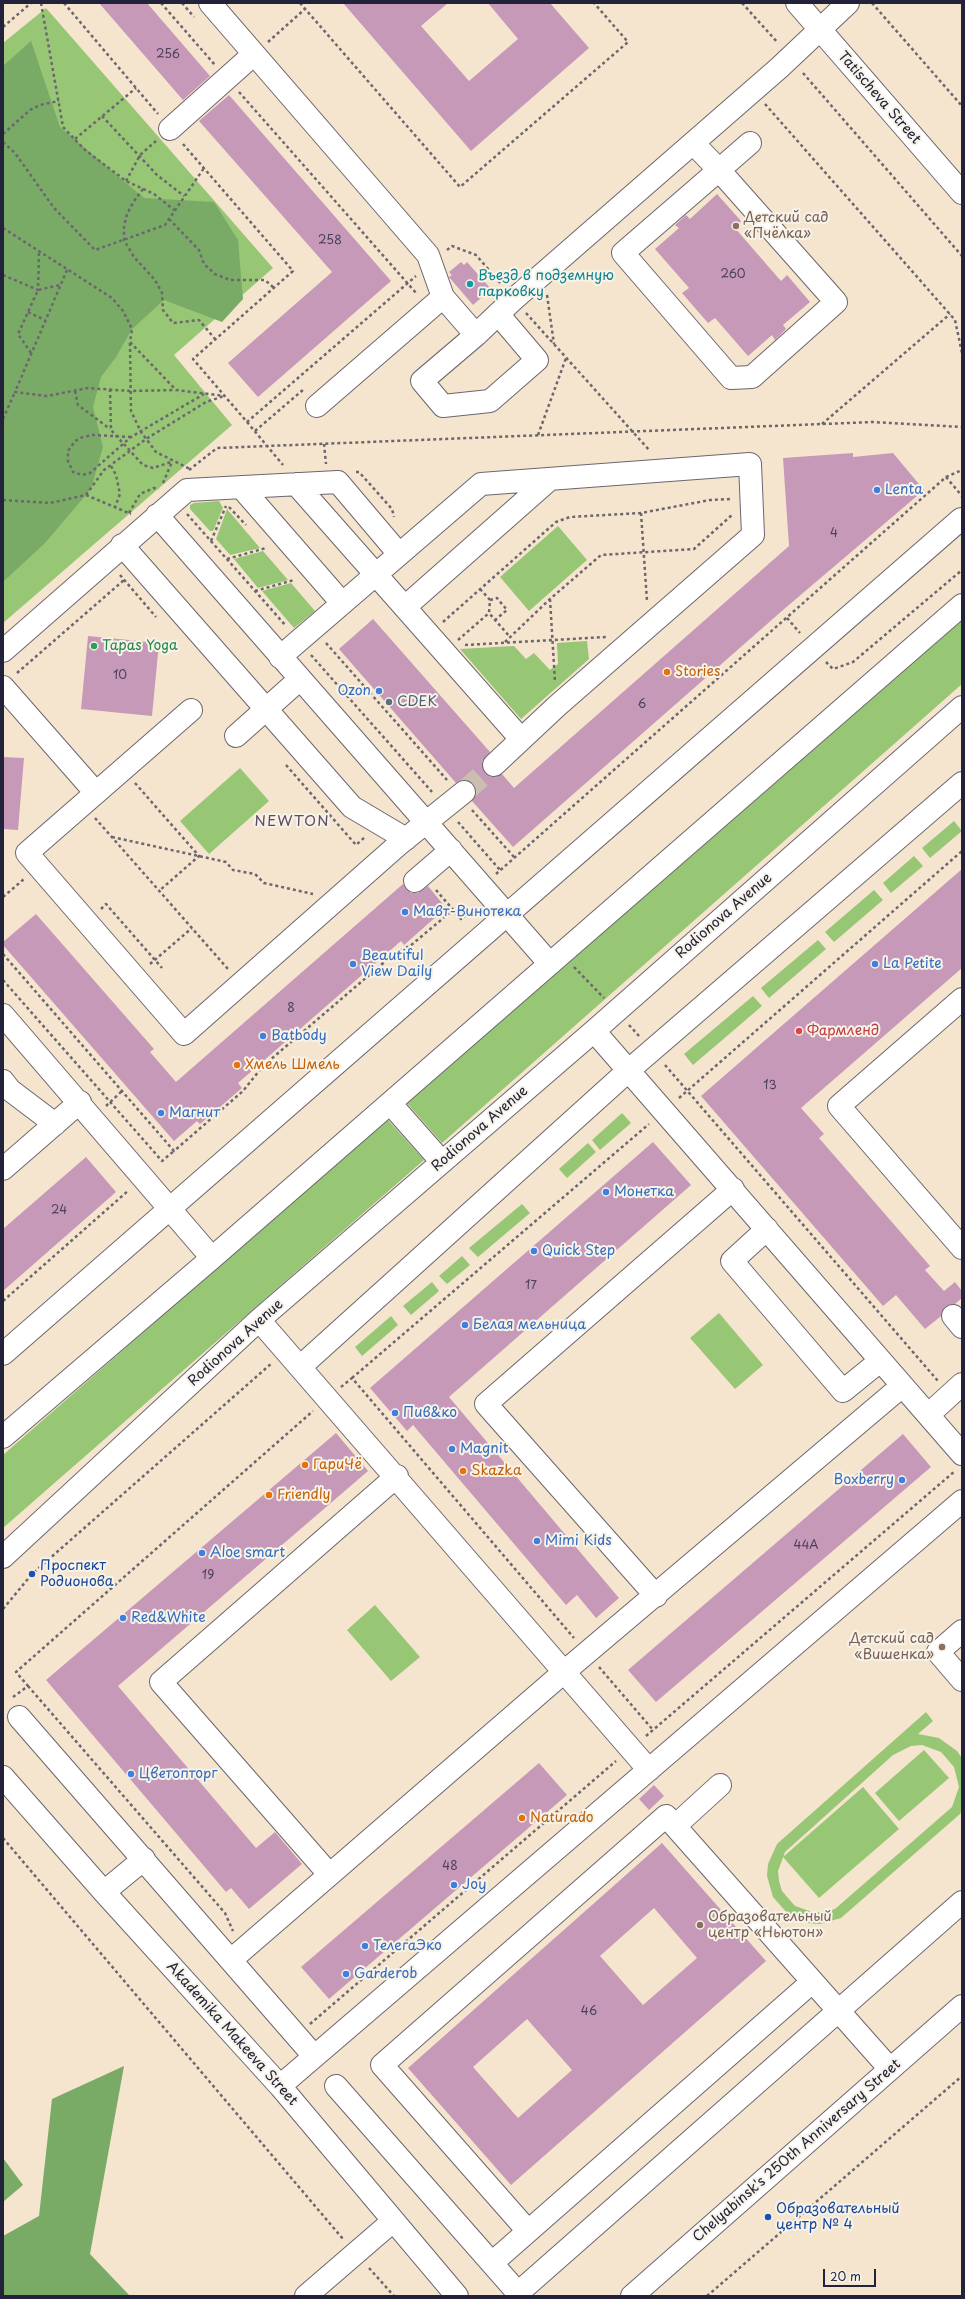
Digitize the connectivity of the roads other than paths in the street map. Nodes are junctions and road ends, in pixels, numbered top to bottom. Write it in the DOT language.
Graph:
graph roads {
  1 [pos="210,3"];
  2 [pos="797,3"];
  3 [pos="848,3"];
  4 [pos="820,30"];
  5 [pos="254,54"];
  6 [pos="170,129"];
  7 [pos="693,143"];
  8 [pos="750,143"];
  9 [pos="719,170"];
  10 [pos="962,193"];
  11 [pos="437,303"];
  12 [pos="498,314"];
  13 [pos="476,335"];
  14 [pos="317,406"];
  15 [pos="291,476"];
  16 [pos="550,479"];
  17 [pos="233,494"];
  18 [pos="154,518"];
  19 [pos="961,519"];
  20 [pos="122,545"];
  21 [pos="399,554"];
  22 [pos="375,574"];
  23 [pos="342,603"];
  24 [pos="962,605"];
  25 [pos="405,607"];
  26 [pos="3,651"];
  27 [pos="280,657"];
  28 [pos="300,679"];
  29 [pos="9,681"];
  30 [pos="962,708"];
  31 [pos="191,710"];
  32 [pos="266,710"];
  33 [pos="236,736"];
  34 [pos="521,739"];
  35 [pos="494,765"];
  36 [pos="962,783"];
  37 [pos="90,798"];
  38 [pos="457,798"];
  39 [pos="427,823"];
  40 [pos="406,839"];
  41 [pos="451,850"];
  42 [pos="415,881"];
  43 [pos="507,915"];
  44 [pos="550,964"];
  45 [pos="962,999"];
  46 [pos="3,1015"];
  47 [pos="594,1031"];
  48 [pos="629,1070"];
  49 [pos="3,1082"];
  50 [pos="390,1103"];
  51 [pos="86,1110"];
  52 [pos="55,1124"];
  53 [pos="442,1162"];
  54 [pos="3,1169"];
  55 [pos="733,1189"];
  56 [pos="170,1209"];
  57 [pos="767,1229"];
  58 [pos="962,1248"];
  59 [pos="212,1258"];
  60 [pos="260,1320"];
  61 [pos="3,1354"];
  62 [pos="880,1361"];
  63 [pos="300,1367"];
  64 [pos="902,1386"];
  65 [pos="956,1389"];
  66 [pos="928,1414"];
  67 [pos="3,1437"];
  68 [pos="962,1454"];
  69 [pos="397,1476"];
  70 [pos="962,1502"];
  71 [pos="3,1557"];
  72 [pos="656,1596"];
  73 [pos="962,1631"];
  74 [pos="564,1672"];
  75 [pos="962,1680"];
  76 [pos="19,1717"];
  77 [pos="649,1770"];
  78 [pos="3,1777"];
  79 [pos="720,1785"];
  80 [pos="675,1826"];
  81 [pos="144,1859"];
  82 [pos="329,1874"];
  83 [pos="104,1892"];
  84 [pos="962,1902"];
  85 [pos="236,1956"];
  86 [pos="812,1982"];
  87 [pos="962,2006"];
  88 [pos="838,2011"];
  89 [pos="314,2056"];
  90 [pos="890,2069"];
  91 [pos="280,2086"];
  92 [pos="336,2086"];
  93 [pos="393,2221"];
  94 [pos="528,2232"];
  95 [pos="492,2263"];
  96 [pos="516,2294"];
  97 [pos="633,2295"];
  98 [pos="306,2296"];
  99 [pos="457,2296"];
  1 -- 5 [label="street"];
  2 -- 4 [label="street, Tatischeva Street"];
  3 -- 4 [label="street"];
  4 -- 7 [label="street"];
  4 -- 10 [label="street, Tatischeva Street"];
  5 -- 6 [label="street"];
  5 -- 11 [label="street"];
  7 -- 9 [label="street"];
  7 -- 12 [label="street"];
  8 -- 9 [label="street"];
  9 -- 9 [label="street"];
  11 -- 13 [label="street"];
  11 -- 14 [label="street"];
  12 -- 13 [label="street"];
  12 -- 13 [label="street"];
  15 -- 17 [label="street"];
  15 -- 21 [label="street"];
  15 -- 22 [label="street"];
  16 -- 21 [label="street"];
  16 -- 25 [label="street"];
  16 -- 34 [label="street"];
  17 -- 18 [label="street"];
  17 -- 23 [label="street"];
  18 -- 20 [label="street"];
  18 -- 27 [label="street"];
  19 -- 43 [label="street"];
  20 -- 26 [label="street"];
  20 -- 32 [label="street"];
  21 -- 22 [label="street"];
  22 -- 23 [label="street"];
  22 -- 25 [label="street"];
  23 -- 27 [label="street"];
  24 -- 44 [label="street"];
  25 -- 34 [label="street"];
  27 -- 28 [label="street"];
  28 -- 32 [label="street"];
  28 -- 39 [label="street"];
  29 -- 37 [label="street"];
  30 -- 47 [label="street, Rodionova Avenue"];
  31 -- 37 [label="street"];
  32 -- 33 [label="street"];
  32 -- 40 [label="street"];
  34 -- 35 [label="street"];
  36 -- 48 [label="street"];
  37 -- 40 [label="street"];
  38 -- 39 [label="street"];
  39 -- 40 [label="street"];
  39 -- 41 [label="street"];
  41 -- 42 [label="street"];
  41 -- 43 [label="street"];
  43 -- 44 [label="street"];
  43 -- 56 [label="street"];
  44 -- 50 [label="street"];
  45 -- 58 [label="street"];
  46 -- 51 [label="street"];
  47 -- 48 [label="street"];
  47 -- 53 [label="street, Rodionova Avenue"];
  48 -- 55 [label="street"];
  48 -- 63 [label="street"];
  49 -- 52 [label="street"];
  50 -- 53 [label="street"];
  50 -- 59 [label="street"];
  51 -- 52 [label="street"];
  51 -- 56 [label="street"];
  52 -- 54 [label="street"];
  53 -- 60 [label="street, Rodionova Avenue"];
  55 -- 57 [label="street"];
  55 -- 72 [label="street"];
  56 -- 59 [label="street"];
  56 -- 61 [label="street"];
  57 -- 62 [label="street"];
  57 -- 62 [label="street"];
  59 -- 67 [label="street"];
  60 -- 63 [label="street"];
  60 -- 71 [label="street, Rodionova Avenue"];
  62 -- 64 [label="street"];
  63 -- 69 [label="street"];
  64 -- 66 [label="street"];
  64 -- 72 [label="street"];
  65 -- 66 [label="street"];
  66 -- 68 [label="street"];
  69 -- 74 [label="street"];
  69 -- 82 [label="street"];
  70 -- 77 [label="street"];
  72 -- 74 [label="street"];
  73 -- 75 [label="street"];
  74 -- 77 [label="street"];
  74 -- 82 [label="street"];
  76 -- 81 [label="street"];
  77 -- 89 [label="street"];
  78 -- 83 [label="street, Akademika Makeeva Street"];
  79 -- 80 [label="street"];
  80 -- 86 [label="street"];
  80 -- 94 [label="street"];
  81 -- 83 [label="street"];
  81 -- 85 [label="street"];
  82 -- 85 [label="street"];
  83 -- 91 [label="street, Akademika Makeeva Street"];
  84 -- 88 [label="street"];
  85 -- 89 [label="street"];
  86 -- 88 [label="street"];
  86 -- 94 [label="street"];
  87 -- 90 [label="street, Chelyabinsk's 250th Anniversary Street"];
  88 -- 90 [label="street"];
  88 -- 96 [label="street"];
  89 -- 91 [label="street"];
  90 -- 97 [label="street, Chelyabinsk's 250th Anniversary Street"];
  91 -- 93 [label="street, Akademika Makeeva Street"];
  92 -- 95 [label="street"];
  93 -- 98 [label="street"];
  93 -- 99 [label="street, Akademika Makeeva Street"];
  94 -- 95 [label="street"];
  95 -- 96 [label="street"];
}
